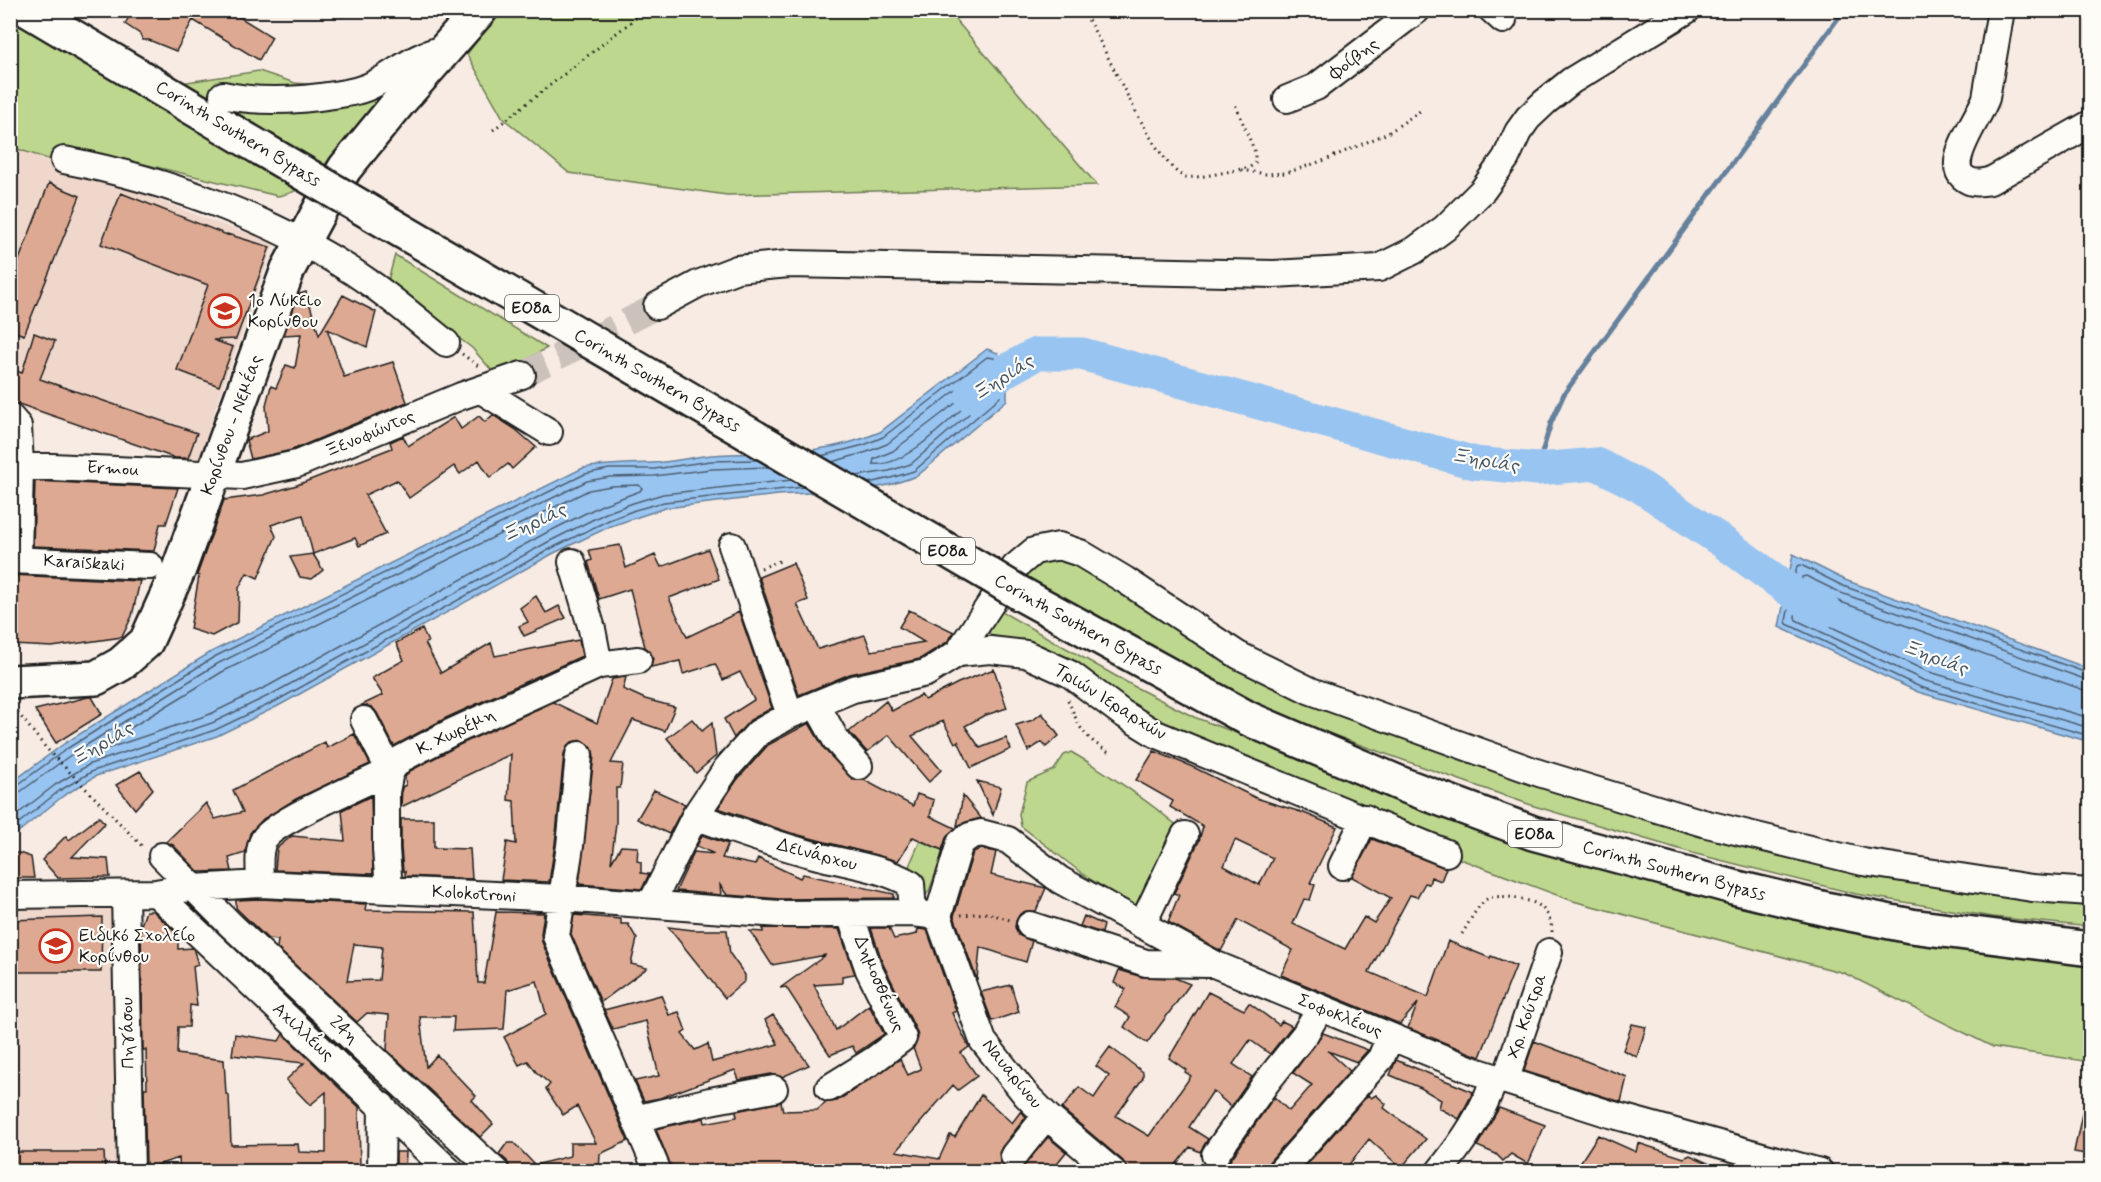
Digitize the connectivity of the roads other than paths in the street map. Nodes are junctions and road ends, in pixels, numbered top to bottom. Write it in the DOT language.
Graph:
graph roads {
  1 [pos="28,10"];
  2 [pos="480,10"];
  3 [pos="1416,10"];
  4 [pos="1688,10"];
  5 [pos="2001,10"];
  6 [pos="445,50"];
  7 [pos="223,95"];
  8 [pos="1287,99"];
  9 [pos="2091,124"];
  10 [pos="64,160"];
  11 [pos="302,243"];
  12 [pos="657,306"];
  13 [pos="446,343"];
  14 [pos="522,375"];
  15 [pos="481,390"];
  16 [pos="10,417"];
  17 [pos="549,432"];
  18 [pos="15,465"];
  19 [pos="215,474"];
  20 [pos="732,546"];
  21 [pos="14,560"];
  22 [pos="572,562"];
  23 [pos="150,566"];
  24 [pos="958,653"];
  25 [pos="638,660"];
  26 [pos="599,665"];
  27 [pos="10,682"];
  28 [pos="816,704"];
  29 [pos="790,715"];
  30 [pos="364,720"];
  31 [pos="579,755"];
  32 [pos="859,766"];
  33 [pos="390,771"];
  34 [pos="695,816"];
  35 [pos="1365,818"];
  36 [pos="1185,836"];
  37 [pos="1446,853"];
  38 [pos="155,854"];
  39 [pos="1342,866"];
  40 [pos="260,884"];
  41 [pos="194,888"];
  42 [pos="389,890"];
  43 [pos="2091,892"];
  44 [pos="125,894"];
  45 [pos="156,894"];
  46 [pos="10,895"];
  47 [pos="561,898"];
  48 [pos="651,904"];
  49 [pos="850,914"];
  50 [pos="926,915"];
  51 [pos="1142,925"];
  52 [pos="1030,926"];
  53 [pos="2091,949"];
  54 [pos="1549,952"];
  55 [pos="1214,964"];
  56 [pos="1320,1008"];
  57 [pos="1390,1036"];
  58 [pos="1500,1080"];
  59 [pos="829,1088"];
  60 [pos="774,1089"];
  61 [pos="382,1106"];
  62 [pos="1046,1116"];
  63 [pos="635,1119"];
  64 [pos="1215,1155"];
  65 [pos="1014,1156"];
  66 [pos="1816,1171"];
  67 [pos="131,1172"];
  68 [pos="381,1172"];
  69 [pos="450,1172"];
  70 [pos="496,1172"];
  71 [pos="658,1172"];
  72 [pos="1113,1172"];
  73 [pos="1280,1172"];
  74 [pos="1439,1172"];
  1 -- 53 [label="main road, Corinth Southern Bypass / ΕΟ8α, bridge"];
  2 -- 6 [label="main road, Κορίνθου - Νεμέας"];
  3 -- 8 [label="street, Φοίβης"];
  4 -- 12 [label="street"];
  5 -- 9 [label="street"];
  6 -- 7 [label="street"];
  6 -- 11 [label="main road, Κορίνθου - Νεμέας"];
  10 -- 11 [label="street"];
  11 -- 13 [label="street"];
  11 -- 19 [label="main road, Κορίνθου - Νεμέας"];
  14 -- 15 [label="street, Ξενοφώντος"];
  15 -- 17 [label="street"];
  15 -- 19 [label="street, Ξενοφώντος"];
  16 -- 18 [label="street, Karaiskaki"];
  18 -- 19 [label="street, Ermou"];
  18 -- 21 [label="street, Karaiskaki"];
  19 -- 27 [label="main road, Κορίνθου - Νεμέας"];
  20 -- 29 [label="street"];
  21 -- 23 [label="street, Karaiskaki"];
  22 -- 26 [label="street"];
  24 -- 28 [label="street, Τριών Ιεραρχών"];
  24 -- 35 [label="street, Τριών Ιεραρχών"];
  24 -- 43 [label="street"];
  25 -- 26 [label="street, Κ. Χωρέμη"];
  26 -- 33 [label="street, Κ. Χωρέμη"];
  28 -- 29 [label="street, Τριών Ιεραρχών"];
  28 -- 32 [label="street"];
  29 -- 34 [label="street, Τριών Ιεραρχών"];
  30 -- 33 [label="street"];
  31 -- 47 [label="street"];
  33 -- 40 [label="street, Κ. Χωρέμη"];
  33 -- 42 [label="street"];
  34 -- 48 [label="street, Τριών Ιεραρχών"];
  34 -- 50 [label="street, Δεινάρχου"];
  35 -- 37 [label="street, Τριών Ιεραρχών"];
  35 -- 39 [label="street"];
  36 -- 51 [label="street"];
  38 -- 41 [label="street, 24η"];
  40 -- 41 [label="street, Kolokotroni"];
  40 -- 42 [label="street, Kolokotroni"];
  41 -- 45 [label="street, Kolokotroni"];
  41 -- 70 [label="street, 24η"];
  42 -- 47 [label="street, Kolokotroni"];
  44 -- 45 [label="street, Kolokotroni"];
  44 -- 46 [label="street, Kolokotroni"];
  44 -- 67 [label="street, Πηγάσου"];
  45 -- 61 [label="street, Αχιλλέως"];
  47 -- 48 [label="street, Kolokotroni"];
  47 -- 63 [label="street"];
  48 -- 49 [label="street, Kolokotroni"];
  49 -- 50 [label="street, Kolokotroni"];
  49 -- 59 [label="street, Δημοσθένους"];
  50 -- 51 [label="street, Σοφοκλέους"];
  50 -- 62 [label="street, Ναυαρίνου"];
  51 -- 55 [label="street, Σοφοκλέους"];
  52 -- 55 [label="street"];
  54 -- 58 [label="street, Χρ. Κούτρα"];
  55 -- 56 [label="street, Σοφοκλέους"];
  56 -- 57 [label="street, Σοφοκλέους"];
  56 -- 64 [label="street"];
  57 -- 58 [label="street, Σοφοκλέους"];
  57 -- 73 [label="street"];
  58 -- 66 [label="street, Σοφοκλέους"];
  58 -- 74 [label="street, Χρ. Κούτρα"];
  60 -- 63 [label="street"];
  61 -- 68 [label="street"];
  61 -- 69 [label="street, Αχιλλέως"];
  62 -- 65 [label="street"];
  62 -- 72 [label="street, Ναυαρίνου"];
  63 -- 71 [label="street"];
}
